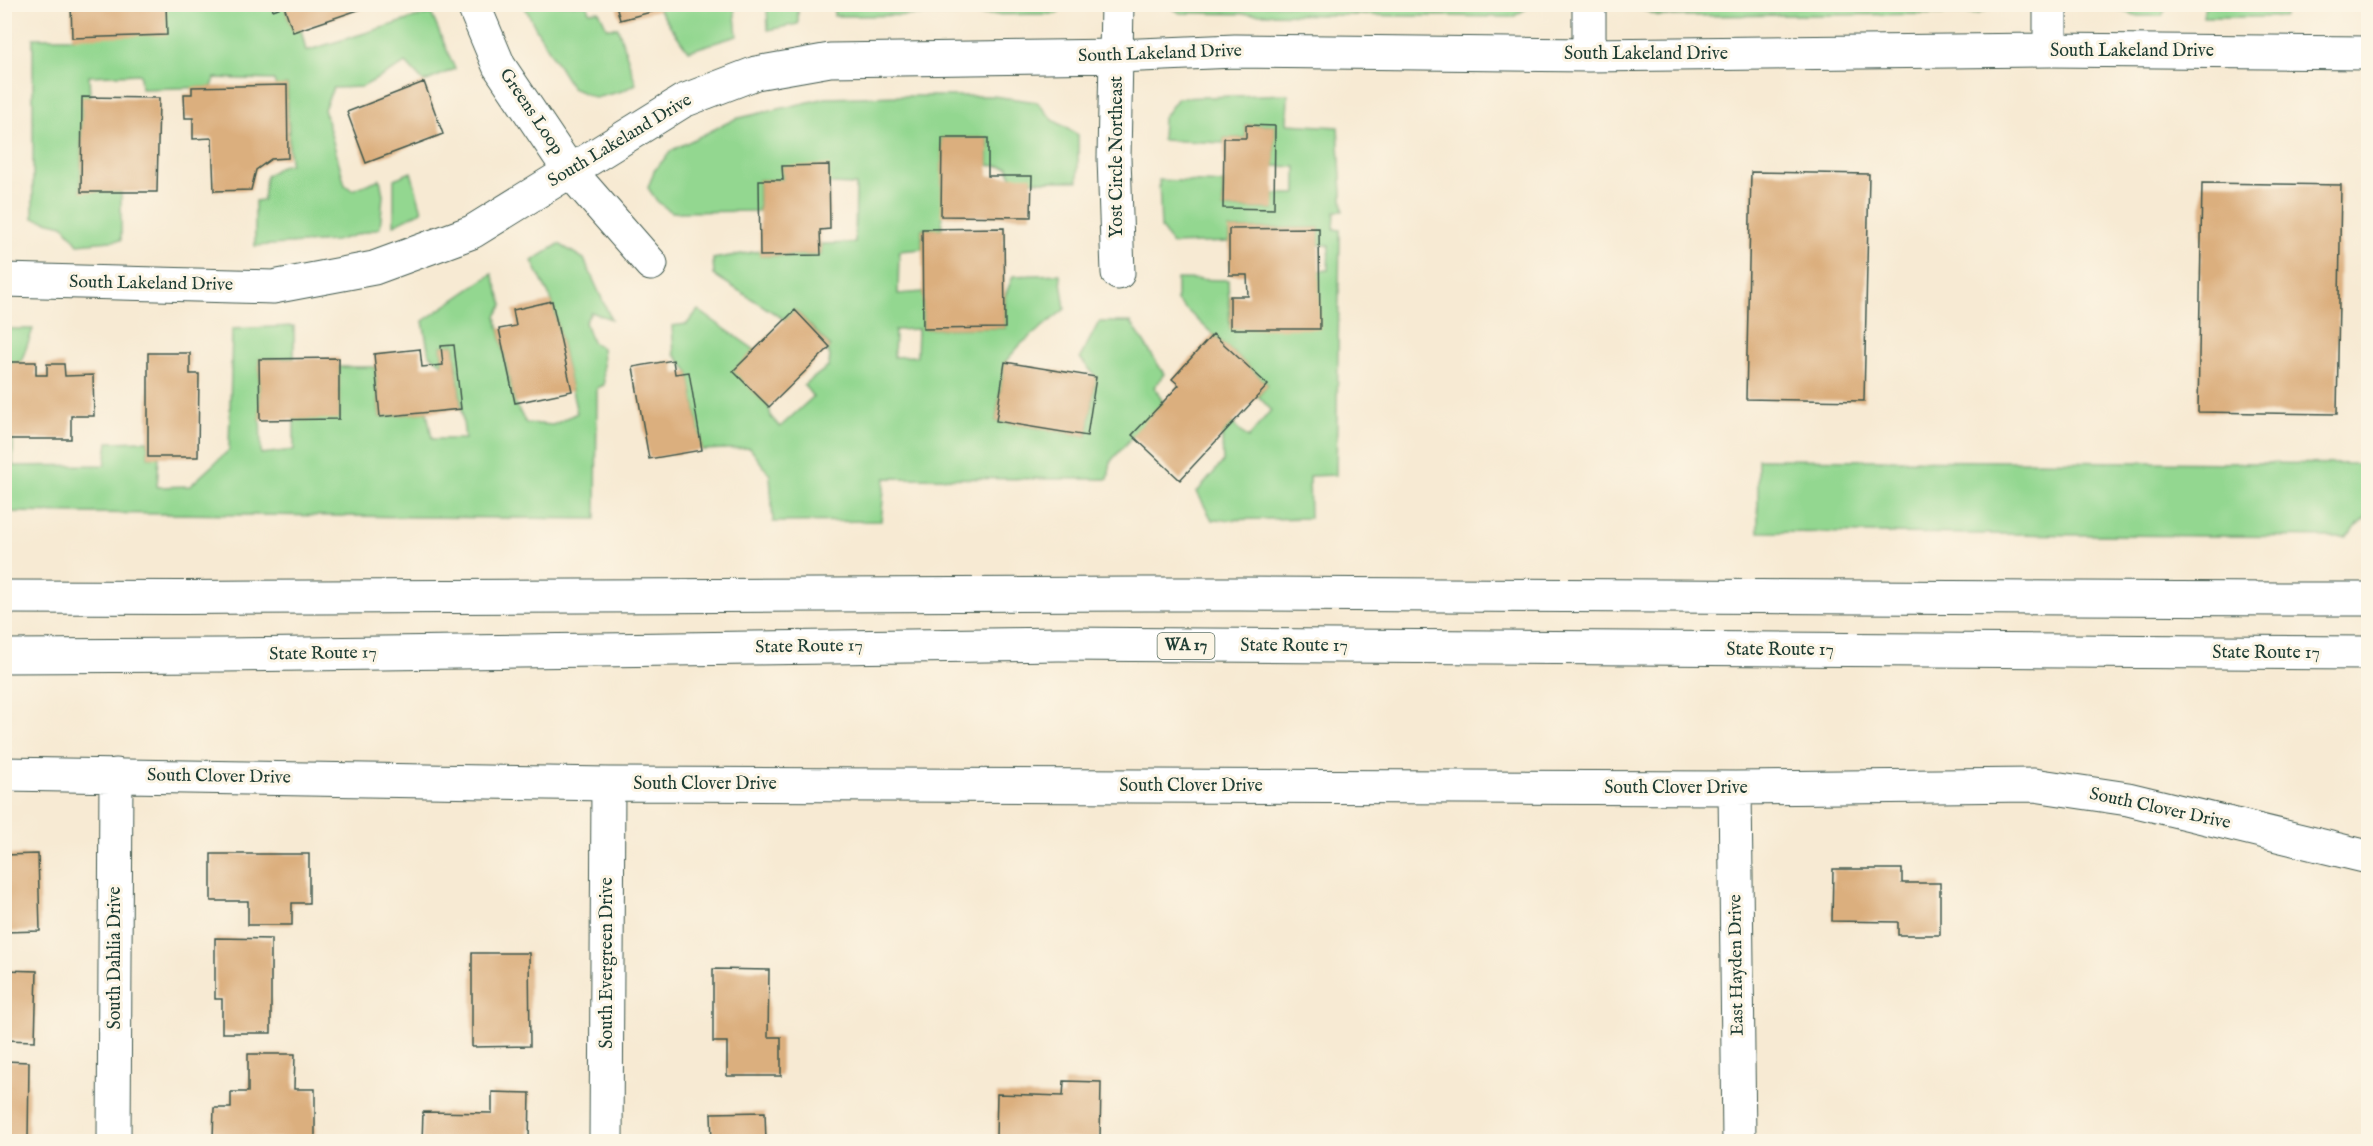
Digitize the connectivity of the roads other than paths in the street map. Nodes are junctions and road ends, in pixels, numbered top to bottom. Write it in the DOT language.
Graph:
graph roads {
  1 [pos="473,4"];
  2 [pos="1117,4"];
  3 [pos="1589,4"];
  4 [pos="2050,4"];
  5 [pos="2050,50"];
  6 [pos="2368,53"];
  7 [pos="1589,55"];
  8 [pos="1117,56"];
  9 [pos="569,170"];
  10 [pos="651,264"];
  11 [pos="1118,273"];
  12 [pos="4,280"];
  13 [pos="4,597"];
  14 [pos="2368,599"];
  15 [pos="2368,653"];
  16 [pos="4,656"];
  17 [pos="4,774"];
  18 [pos="116,775"];
  19 [pos="608,784"];
  20 [pos="1736,788"];
  21 [pos="2368,857"];
  22 [pos="114,1142"];
  23 [pos="606,1142"];
  24 [pos="1739,1142"];
  1 -- 9 [label="main road, Greens Loop"];
  2 -- 8 [label="main road, Yost Circle Northeast"];
  3 -- 7 [label="main road"];
  4 -- 5 [label="main road"];
  5 -- 6 [label="main road, South Lakeland Drive"];
  5 -- 7 [label="main road, South Lakeland Drive"];
  7 -- 8 [label="main road, South Lakeland Drive"];
  8 -- 9 [label="main road, South Lakeland Drive"];
  8 -- 11 [label="main road, Yost Circle Northeast"];
  9 -- 10 [label="main road, Greens Loop"];
  9 -- 12 [label="main road, South Lakeland Drive"];
  13 -- 14 [label="main road"];
  15 -- 16 [label="main road, State Route 17 / WA 17"];
  17 -- 18 [label="main road, South Clover Drive"];
  18 -- 19 [label="main road, South Clover Drive"];
  18 -- 22 [label="main road, South Dahlia Drive"];
  19 -- 20 [label="main road, South Clover Drive"];
  19 -- 23 [label="main road, South Evergreen Drive"];
  20 -- 21 [label="main road, South Clover Drive"];
  20 -- 24 [label="main road, East Hayden Drive"];
}
